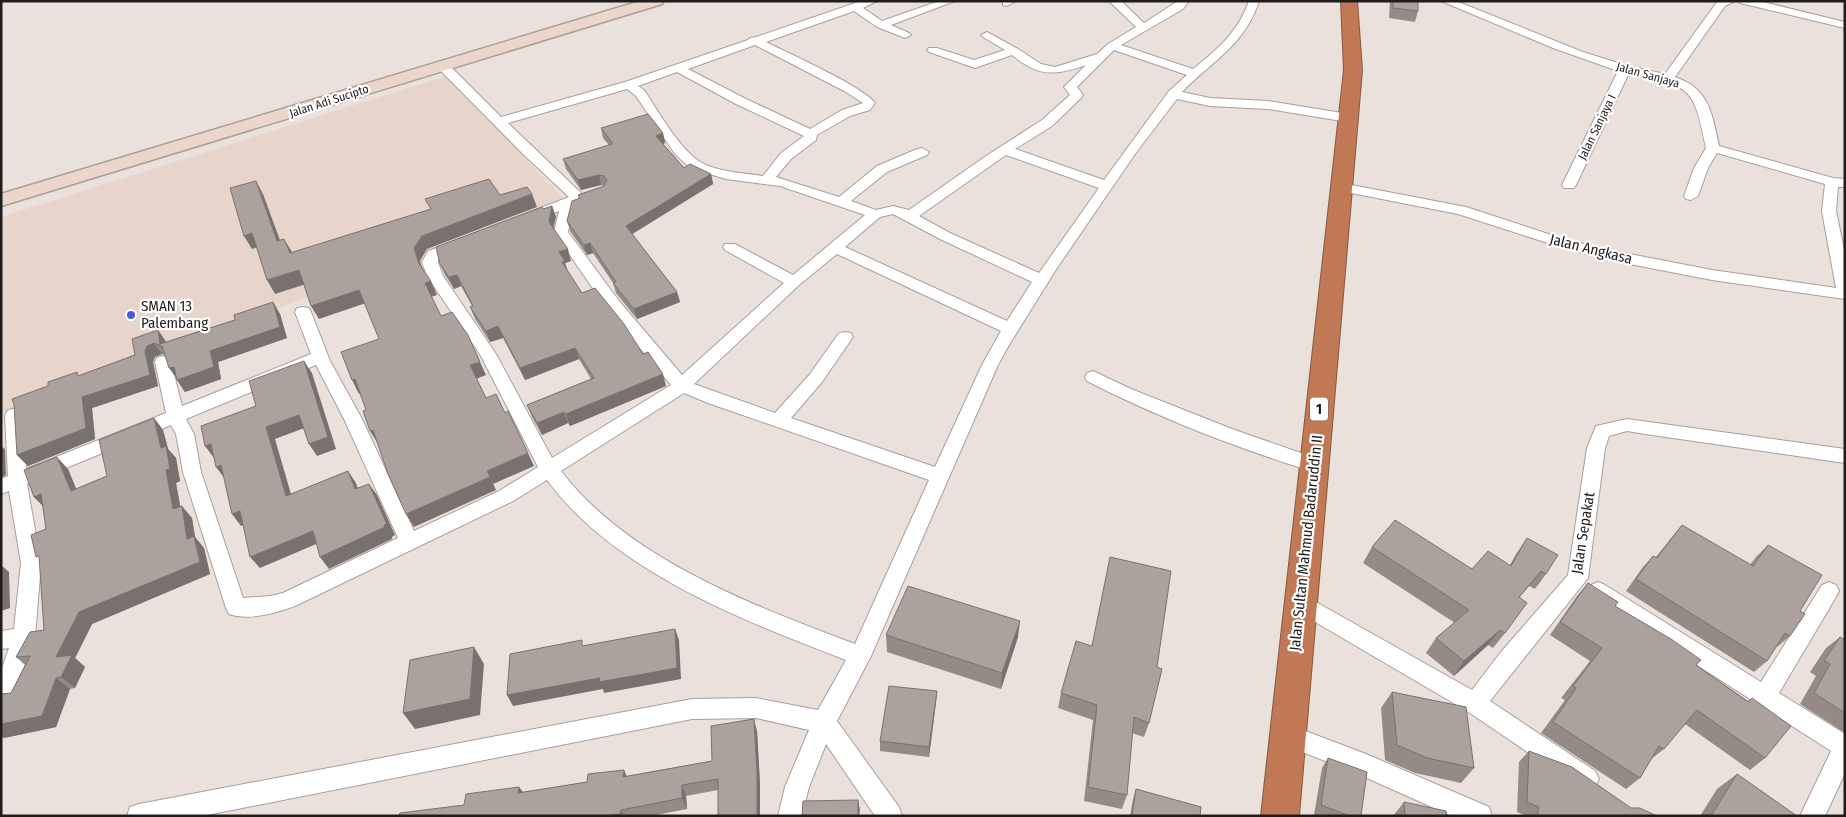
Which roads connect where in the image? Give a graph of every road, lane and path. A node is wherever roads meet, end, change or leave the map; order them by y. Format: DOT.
graph roads {
  1 [pos="657,1"];
  2 [pos="872,1"];
  3 [pos="950,1"];
  4 [pos="1114,1"];
  5 [pos="1184,1"];
  6 [pos="1254,1"];
  7 [pos="1349,1"];
  8 [pos="1446,1"];
  9 [pos="1744,1"];
  10 [pos="1726,2"];
  11 [pos="856,7"];
  12 [pos="881,25"];
  13 [pos="1845,25"];
  14 [pos="1142,27"];
  15 [pos="905,35"];
  16 [pos="987,35"];
  17 [pos="754,40"];
  18 [pos="1112,46"];
  19 [pos="933,50"];
  20 [pos="1014,51"];
  21 [pos="1099,57"];
  22 [pos="443,66"];
  23 [pos="678,68"];
  24 [pos="1625,69"];
  25 [pos="1194,74"];
  26 [pos="1668,79"];
  27 [pos="629,85"];
  28 [pos="1174,94"];
  29 [pos="1348,118"];
  30 [pos="499,122"];
  31 [pos="810,134"];
  32 [pos="1713,148"];
  33 [pos="1005,150"];
  34 [pos="922,152"];
  35 [pos="767,180"];
  36 [pos="1838,182"];
  37 [pos="1569,185"];
  38 [pos="1106,186"];
  39 [pos="1341,187"];
  40 [pos="593,193"];
  41 [pos="1691,196"];
  42 [pos="1,200"];
  43 [pos="574,200"];
  44 [pos="842,201"];
  45 [pos="875,214"];
  46 [pos="910,216"];
  47 [pos="520,220"];
  48 [pos="477,237"];
  49 [pos="730,248"];
  50 [pos="836,248"];
  51 [pos="1840,250"];
  52 [pos="1041,280"];
  53 [pos="794,282"];
  54 [pos="1845,293"];
  55 [pos="303,312"];
  56 [pos="1009,328"];
  57 [pos="845,338"];
  58 [pos="320,357"];
  59 [pos="163,362"];
  60 [pos="1093,377"];
  61 [pos="681,385"];
  62 [pos="14,415"];
  63 [pos="176,416"];
  64 [pos="779,420"];
  65 [pos="1845,456"];
  66 [pos="1314,465"];
  67 [pos="549,469"];
  68 [pos="940,476"];
  69 [pos="9,484"];
  70 [pos="410,543"];
  71 [pos="1578,578"];
  72 [pos="1829,591"];
  73 [pos="1300,603"];
  74 [pos="24,637"];
  75 [pos="1,640"];
  76 [pos="860,656"];
  77 [pos="1764,696"];
  78 [pos="1,704"];
  79 [pos="1475,704"];
  80 [pos="824,722"];
  81 [pos="1287,735"];
  82 [pos="1845,747"];
  83 [pos="1608,794"];
  84 [pos="139,816"];
  85 [pos="790,816"];
  86 [pos="890,816"];
  87 [pos="1280,816"];
  88 [pos="1480,816"];
  89 [pos="1812,816"];
  1 -- 22 [label="street, Jalan Adi Sucipto"];
  2 -- 11 [label="street"];
  3 -- 12 [label="street"];
  4 -- 14 [label="street"];
  5 -- 14 [label="street"];
  6 -- 25 [label="street"];
  7 -- 29 [label="highway, Jalan Sultan Mahmud Badaruddin II / 1"];
  8 -- 24 [label="street, Jalan Sanjaya"];
  9 -- 13 [label="street"];
  10 -- 26 [label="street"];
  11 -- 12 [label="street"];
  11 -- 17 [label="street"];
  12 -- 15 [label="street"];
  14 -- 18 [label="street"];
  16 -- 20 [label="street"];
  17 -- 23 [label="street"];
  17 -- 31 [label="street"];
  18 -- 21 [label="street"];
  18 -- 25 [label="street"];
  19 -- 20 [label="street"];
  20 -- 21 [label="street"];
  21 -- 33 [label="street"];
  22 -- 30 [label="street"];
  22 -- 42 [label="street, Jalan Adi Sucipto"];
  23 -- 27 [label="street"];
  23 -- 31 [label="street"];
  24 -- 26 [label="street, Jalan Sanjaya"];
  24 -- 37 [label="street, Jalan Sanjaya I"];
  25 -- 28 [label="street"];
  26 -- 32 [label="street, Jalan Sanjaya"];
  27 -- 30 [label="street"];
  27 -- 35 [label="street"];
  28 -- 29 [label="street"];
  28 -- 38 [label="street"];
  29 -- 39 [label="highway, Jalan Sultan Mahmud Badaruddin II / 1"];
  30 -- 43 [label="street"];
  31 -- 35 [label="street"];
  32 -- 36 [label="street"];
  32 -- 41 [label="street"];
  33 -- 38 [label="street"];
  33 -- 46 [label="street"];
  34 -- 44 [label="street"];
  35 -- 44 [label="street"];
  36 -- 51 [label="street"];
  38 -- 52 [label="street"];
  39 -- 54 [label="street, Jalan Angkasa"];
  39 -- 66 [label="highway, Jalan Sultan Mahmud Badaruddin II / 1"];
  40 -- 43 [label="street"];
  43 -- 47 [label="street"];
  43 -- 61 [label="street"];
  44 -- 45 [label="street"];
  45 -- 46 [label="street"];
  45 -- 50 [label="street"];
  46 -- 52 [label="street"];
  48 -- 67 [label="street"];
  49 -- 53 [label="street"];
  50 -- 53 [label="street"];
  50 -- 56 [label="street"];
  51 -- 54 [label="street"];
  52 -- 56 [label="street"];
  53 -- 61 [label="street"];
  55 -- 58 [label="street"];
  56 -- 68 [label="street"];
  57 -- 64 [label="street"];
  58 -- 63 [label="street"];
  58 -- 70 [label="street"];
  59 -- 63 [label="street"];
  60 -- 66 [label="street"];
  61 -- 64 [label="street"];
  61 -- 67 [label="street"];
  62 -- 69 [label="street"];
  63 -- 69 [label="street"];
  63 -- 70 [label="street"];
  64 -- 68 [label="street"];
  65 -- 71 [label="street, Jalan Sepakat"];
  66 -- 73 [label="highway, Jalan Sultan Mahmud Badaruddin II / 1"];
  67 -- 70 [label="street"];
  67 -- 76 [label="street"];
  68 -- 76 [label="street"];
  69 -- 74 [label="street"];
  71 -- 77 [label="street"];
  71 -- 79 [label="street, Jalan Sepakat"];
  72 -- 77 [label="street"];
  73 -- 79 [label="street"];
  73 -- 81 [label="highway, Jalan Sultan Mahmud Badaruddin II / 1"];
  74 -- 75 [label="street"];
  74 -- 78 [label="street"];
  76 -- 80 [label="street"];
  77 -- 82 [label="street"];
  79 -- 83 [label="street"];
  80 -- 84 [label="street"];
  80 -- 85 [label="street"];
  80 -- 86 [label="street"];
  81 -- 87 [label="highway, Jalan Sultan Mahmud Badaruddin II / 1"];
  81 -- 88 [label="street"];
  82 -- 89 [label="street"];
}
